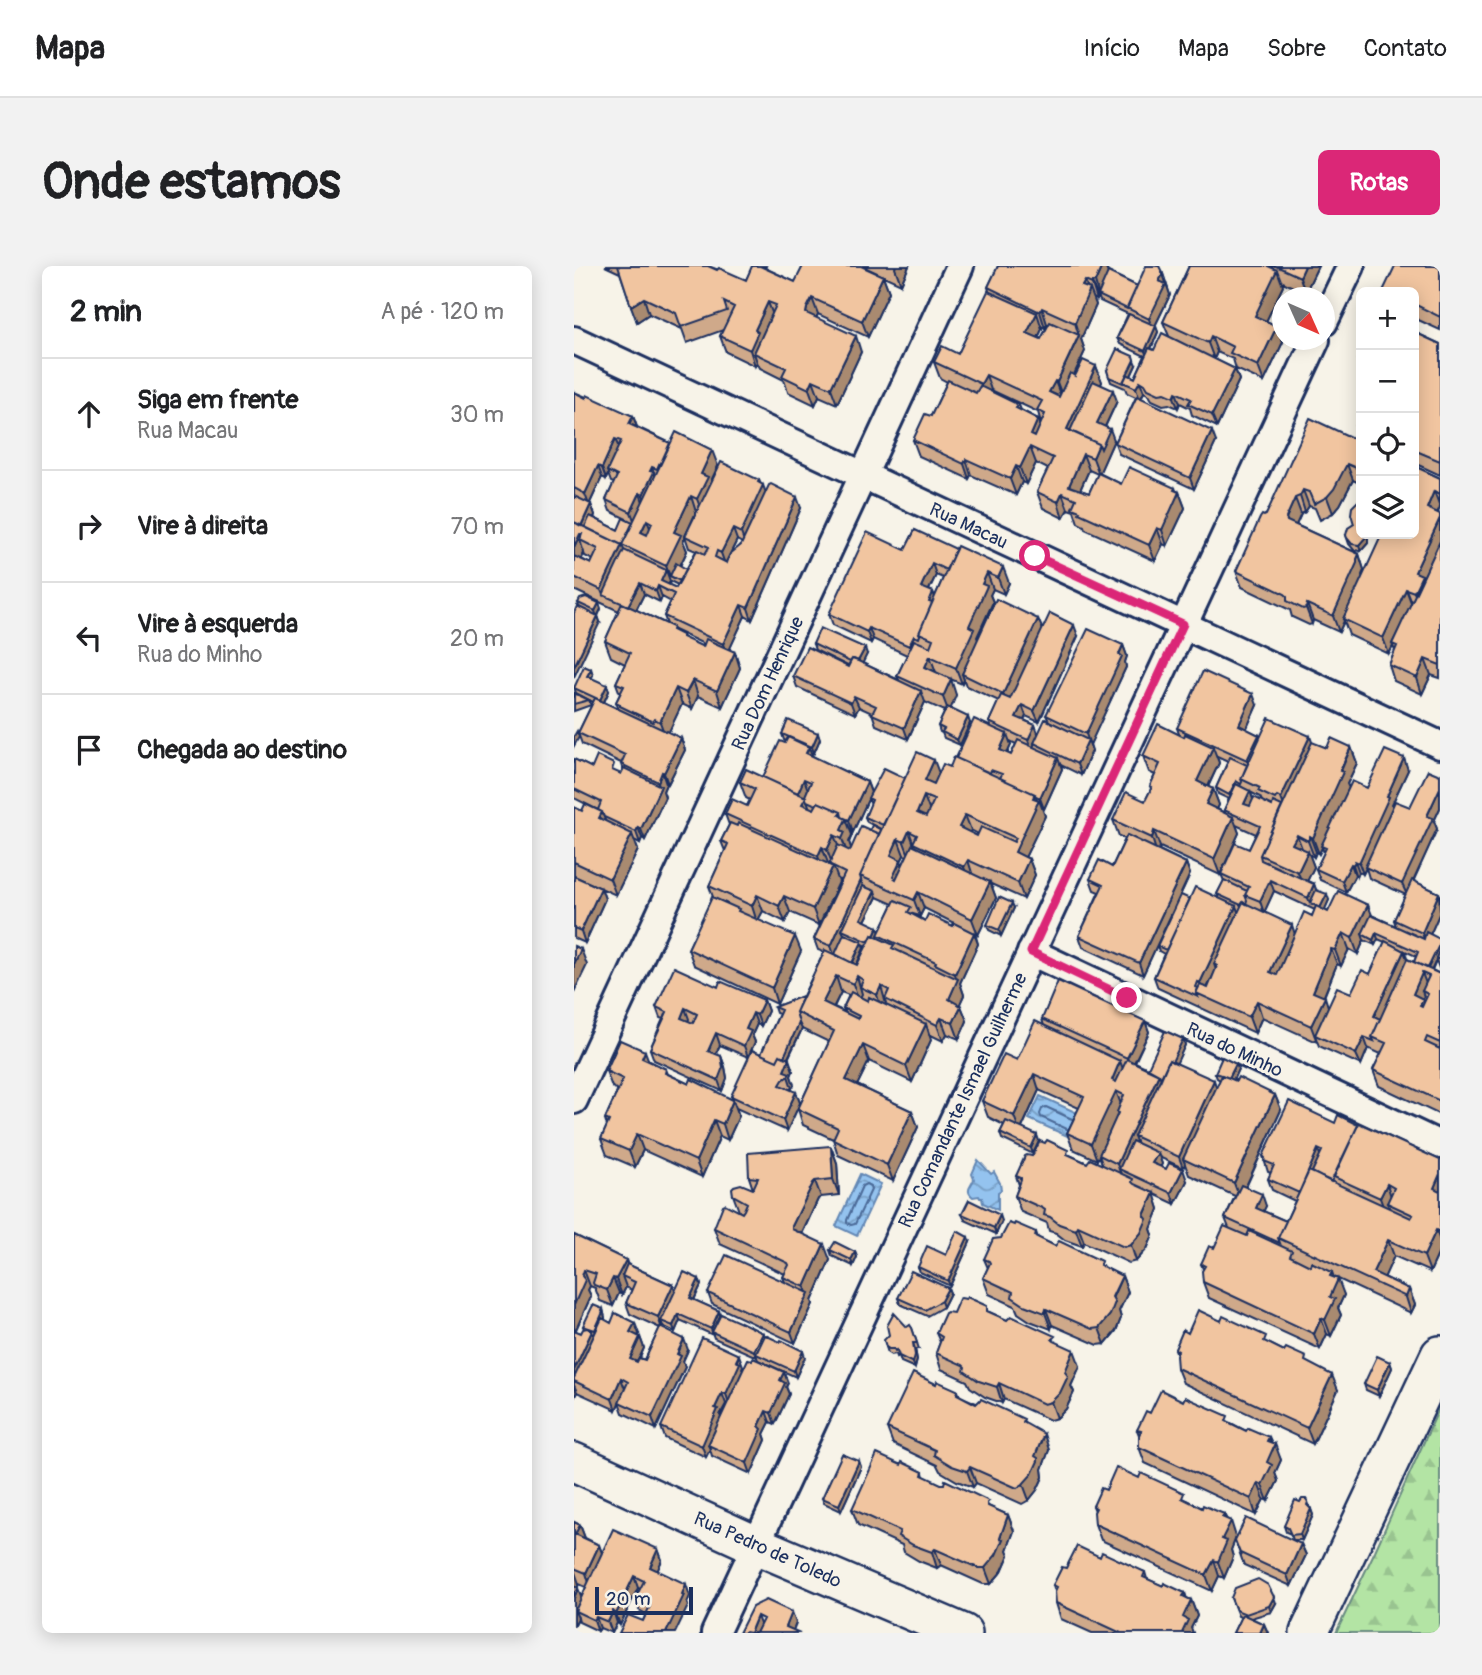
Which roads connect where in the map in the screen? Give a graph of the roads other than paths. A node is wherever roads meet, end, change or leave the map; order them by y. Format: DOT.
graph roads {
  1 [pos="960,266"];
  2 [pos="1350,266"];
  3 [pos="1335,300"];
  4 [pos="574,340"];
  5 [pos="1311,350"];
  6 [pos="862,476"];
  7 [pos="1183,624"];
  8 [pos="1440,745"];
  9 [pos="1031,952"];
  10 [pos="574,1100"];
  11 [pos="1440,1145"];
  12 [pos="1440,1354"];
  13 [pos="574,1462"];
  14 [pos="756,1545"];
  15 [pos="715,1633"];
  16 [pos="962,1633"];
  17 [pos="1309,1633"];
  1 -- 6 [label="street, Rua Dom Henrique"];
  2 -- 3 [label="street"];
  4 -- 6 [label="street, Rua Macau"];
  5 -- 7 [label="street, Rua Comandante Ismael Guilherme"];
  6 -- 7 [label="street, Rua Macau"];
  6 -- 10 [label="street, Rua Dom Henrique"];
  7 -- 8 [label="street, Rua Macau"];
  7 -- 9 [label="street, Rua Comandante Ismael Guilherme"];
  9 -- 11 [label="street, Rua do Minho"];
  9 -- 14 [label="street, Rua Comandante Ismael Guilherme"];
  12 -- 17 [label="street"];
  13 -- 14 [label="street, Rua Pedro de Toledo"];
  14 -- 15 [label="street, Rua Comandante Ismael Guilherme"];
  14 -- 16 [label="street, Rua Pedro de Toledo"];
}
